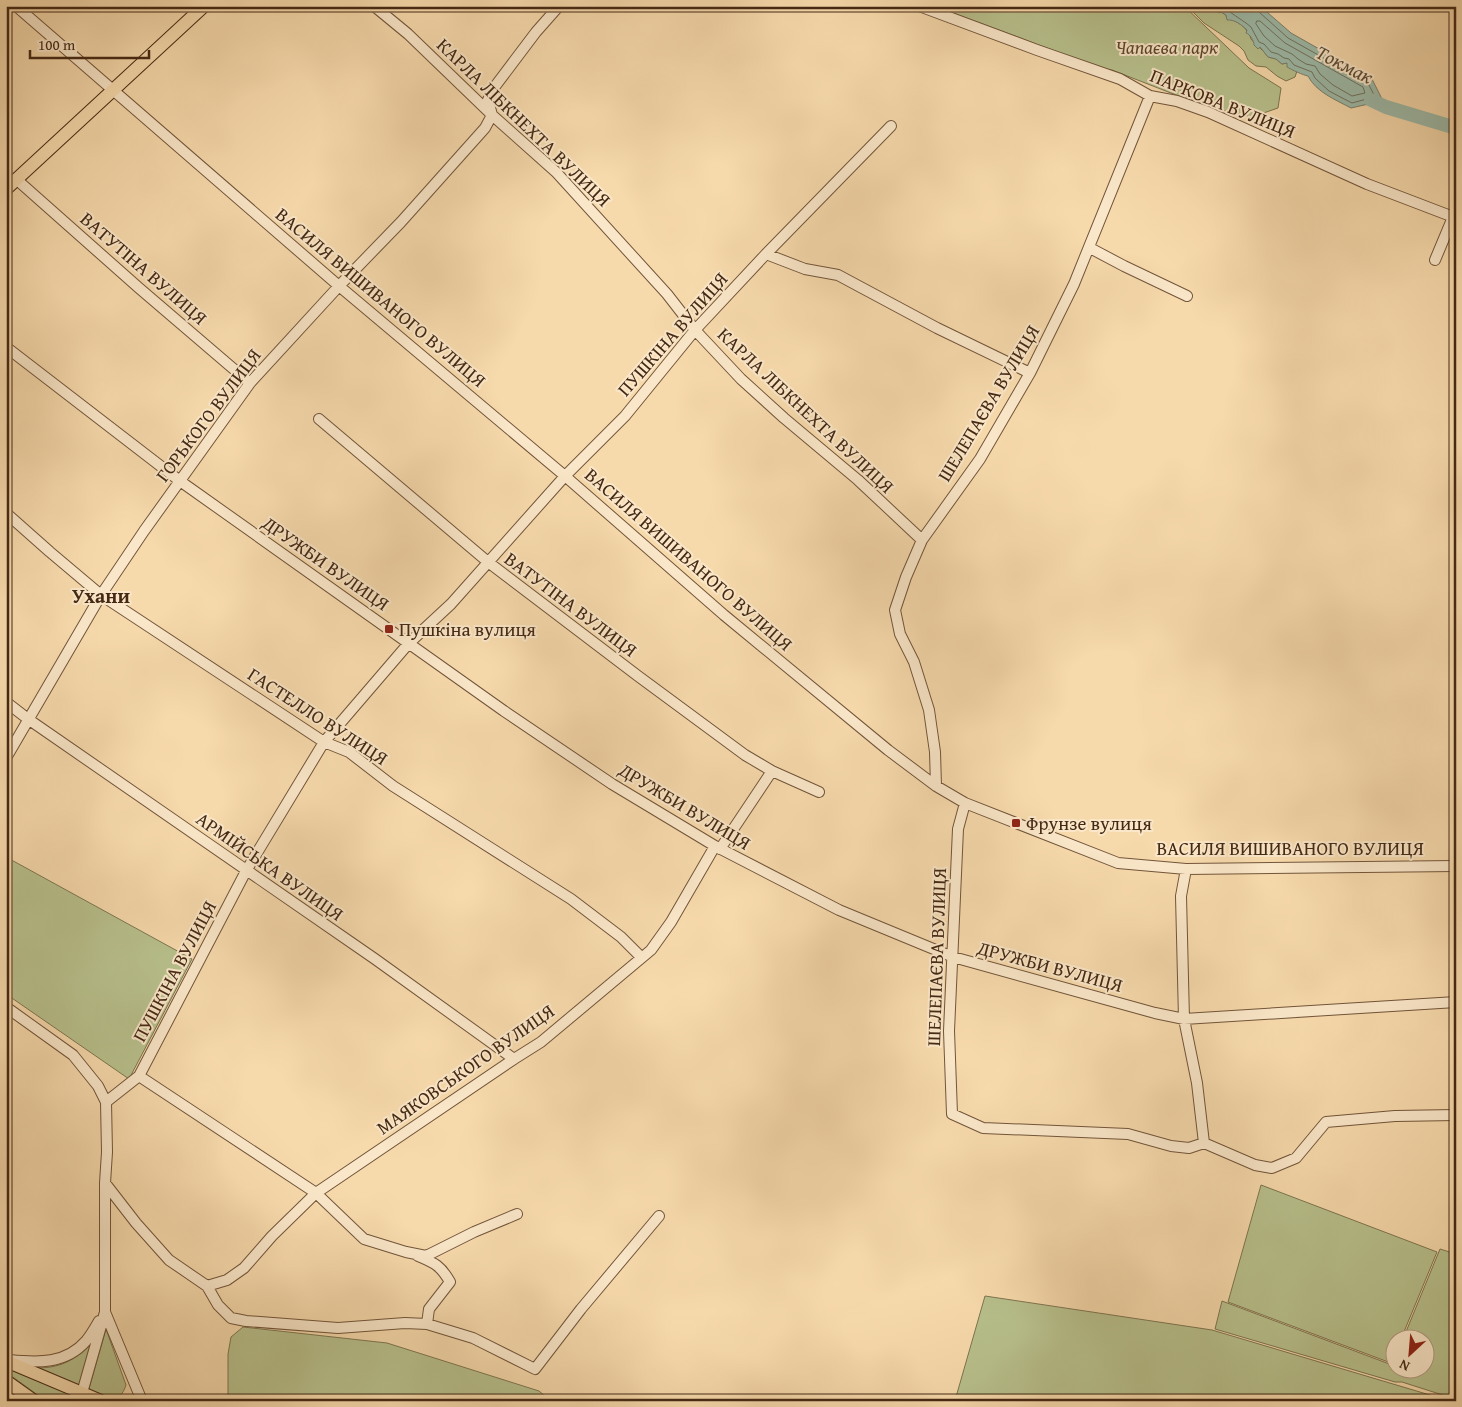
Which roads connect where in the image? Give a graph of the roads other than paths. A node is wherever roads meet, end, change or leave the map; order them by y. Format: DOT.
graph roads {
  1 [pos="16,6"];
  2 [pos="204,6"];
  3 [pos="374,6"];
  4 [pos="558,6"];
  5 [pos="919,6"];
  6 [pos="113,91"];
  7 [pos="1150,96"];
  8 [pos="492,115"];
  9 [pos="891,126"];
  10 [pos="16,179"];
  11 [pos="6,189"];
  12 [pos="1454,217"];
  13 [pos="1090,248"];
  14 [pos="766,254"];
  15 [pos="1435,260"];
  16 [pos="340,286"];
  17 [pos="1188,296"];
  18 [pos="694,330"];
  19 [pos="6,347"];
  20 [pos="1030,373"];
  21 [pos="250,383"];
  22 [pos="319,419"];
  23 [pos="564,476"];
  24 [pos="180,481"];
  25 [pos="6,513"];
  26 [pos="922,540"];
  27 [pos="488,562"];
  28 [pos="101,595"];
  29 [pos="409,643"];
  30 [pos="6,702"];
  31 [pos="28,719"];
  32 [pos="324,742"];
  33 [pos="6,758"];
  34 [pos="772,771"];
  35 [pos="936,786"];
  36 [pos="819,792"];
  37 [pos="965,802"];
  38 [pos="717,847"];
  39 [pos="1456,866"];
  40 [pos="1186,869"];
  41 [pos="246,871"];
  42 [pos="642,957"];
  43 [pos="952,957"];
  44 [pos="1456,1002"];
  45 [pos="6,1008"];
  46 [pos="1184,1019"];
  47 [pos="514,1058"];
  48 [pos="139,1076"];
  49 [pos="106,1102"];
  50 [pos="1456,1115"];
  51 [pos="1204,1143"];
  52 [pos="104,1183"];
  53 [pos="316,1194"];
  54 [pos="517,1214"];
  55 [pos="659,1216"];
  56 [pos="406,1252"];
  57 [pos="207,1286"];
  58 [pos="105,1312"];
  59 [pos="427,1324"];
  60 [pos="6,1360"];
  61 [pos="6,1381"];
  62 [pos="81,1397"];
  63 [pos="34,1401"];
  64 [pos="100,1401"];
  65 [pos="142,1401"];
  1 -- 6 [label="street, ВАСИЛЯ ВИШИВАНОГО ВУЛИЦЯ"];
  2 -- 6 [label="main road"];
  3 -- 8 [label="street, КАРЛА ЛІБКНЕХТА ВУЛИЦЯ"];
  4 -- 8 [label="street"];
  5 -- 7 [label="street, ПАРКОВА ВУЛИЦЯ"];
  6 -- 10 [label="main road"];
  6 -- 16 [label="street, ВАСИЛЯ ВИШИВАНОГО ВУЛИЦЯ"];
  7 -- 12 [label="street, ПАРКОВА ВУЛИЦЯ"];
  7 -- 13 [label="street, ШЕЛЕПАЄВА ВУЛИЦЯ"];
  8 -- 16 [label="street, ГОРЬКОГО ВУЛИЦЯ"];
  8 -- 18 [label="street, КАРЛА ЛІБКНЕХТА ВУЛИЦЯ"];
  9 -- 14 [label="street, ПУШКІНА ВУЛИЦЯ"];
  10 -- 11 [label="main road"];
  10 -- 21 [label="street, ВАТУТІНА ВУЛИЦЯ"];
  12 -- 15 [label="street"];
  13 -- 17 [label="street"];
  13 -- 20 [label="street, ШЕЛЕПАЄВА ВУЛИЦЯ"];
  14 -- 18 [label="street, ПУШКІНА ВУЛИЦЯ"];
  14 -- 20 [label="street"];
  16 -- 21 [label="street, ГОРЬКОГО ВУЛИЦЯ"];
  16 -- 23 [label="street, ВАСИЛЯ ВИШИВАНОГО ВУЛИЦЯ"];
  18 -- 23 [label="street, ПУШКІНА ВУЛИЦЯ"];
  18 -- 26 [label="street, КАРЛА ЛІБКНЕХТА ВУЛИЦЯ"];
  19 -- 24 [label="street, ДРУЖБИ ВУЛИЦЯ"];
  20 -- 26 [label="street, ШЕЛЕПАЄВА ВУЛИЦЯ"];
  21 -- 24 [label="street, ГОРЬКОГО ВУЛИЦЯ"];
  22 -- 27 [label="street, ВАТУТІНА ВУЛИЦЯ"];
  23 -- 27 [label="street, ПУШКІНА ВУЛИЦЯ"];
  23 -- 35 [label="street, ВАСИЛЯ ВИШИВАНОГО ВУЛИЦЯ"];
  24 -- 28 [label="street, ГОРЬКОГО ВУЛИЦЯ"];
  24 -- 29 [label="street, ДРУЖБИ ВУЛИЦЯ"];
  25 -- 28 [label="street, ГАСТЕЛЛО ВУЛИЦЯ"];
  26 -- 35 [label="street, ШЕЛЕПАЄВА ВУЛИЦЯ"];
  27 -- 29 [label="street, ПУШКІНА ВУЛИЦЯ"];
  27 -- 34 [label="street, ВАТУТІНА ВУЛИЦЯ"];
  28 -- 31 [label="street, ГОРЬКОГО ВУЛИЦЯ"];
  28 -- 32 [label="street, ГАСТЕЛЛО ВУЛИЦЯ"];
  29 -- 32 [label="street, ПУШКІНА ВУЛИЦЯ"];
  29 -- 38 [label="street, ДРУЖБИ ВУЛИЦЯ"];
  30 -- 31 [label="street, АРМІЙСЬКА ВУЛИЦЯ"];
  31 -- 33 [label="street, ГОРЬКОГО ВУЛИЦЯ"];
  31 -- 41 [label="street, АРМІЙСЬКА ВУЛИЦЯ"];
  32 -- 41 [label="street, ПУШКІНА ВУЛИЦЯ"];
  32 -- 42 [label="street, ГАСТЕЛЛО ВУЛИЦЯ"];
  34 -- 36 [label="street, ВАТУТІНА ВУЛИЦЯ"];
  34 -- 38 [label="street, МАЯКОВСЬКОГО ВУЛИЦЯ"];
  35 -- 37 [label="street, ВАСИЛЯ ВИШИВАНОГО ВУЛИЦЯ"];
  37 -- 40 [label="street, ВАСИЛЯ ВИШИВАНОГО ВУЛИЦЯ"];
  37 -- 43 [label="street, ШЕЛЕПАЄВА ВУЛИЦЯ"];
  38 -- 42 [label="street, МАЯКОВСЬКОГО ВУЛИЦЯ"];
  38 -- 43 [label="street, ДРУЖБИ ВУЛИЦЯ"];
  39 -- 40 [label="street, ВАСИЛЯ ВИШИВАНОГО ВУЛИЦЯ"];
  40 -- 46 [label="street"];
  41 -- 47 [label="street, АРМІЙСЬКА ВУЛИЦЯ"];
  41 -- 48 [label="street, ПУШКІНА ВУЛИЦЯ"];
  42 -- 47 [label="street, МАЯКОВСЬКОГО ВУЛИЦЯ"];
  43 -- 46 [label="street, ДРУЖБИ ВУЛИЦЯ"];
  43 -- 51 [label="street, ШЕЛЕПАЄВА ВУЛИЦЯ"];
  44 -- 46 [label="street, ДРУЖБИ ВУЛИЦЯ"];
  45 -- 49 [label="street"];
  46 -- 51 [label="street"];
  47 -- 53 [label="street, МАЯКОВСЬКОГО ВУЛИЦЯ"];
  48 -- 49 [label="street, ПУШКІНА ВУЛИЦЯ"];
  48 -- 53 [label="street"];
  49 -- 52 [label="street"];
  50 -- 51 [label="street"];
  52 -- 57 [label="street"];
  52 -- 58 [label="street"];
  53 -- 56 [label="street"];
  53 -- 57 [label="street, МАЯКОВСЬКОГО ВУЛИЦЯ"];
  54 -- 56 [label="street"];
  55 -- 59 [label="street"];
  56 -- 59 [label="street"];
  57 -- 59 [label="street"];
  58 -- 60 [label="street"];
  58 -- 62 [label="street"];
  58 -- 65 [label="street"];
  60 -- 62 [label="main road"];
  61 -- 63 [label="main road"];
  62 -- 64 [label="main road"];
}
